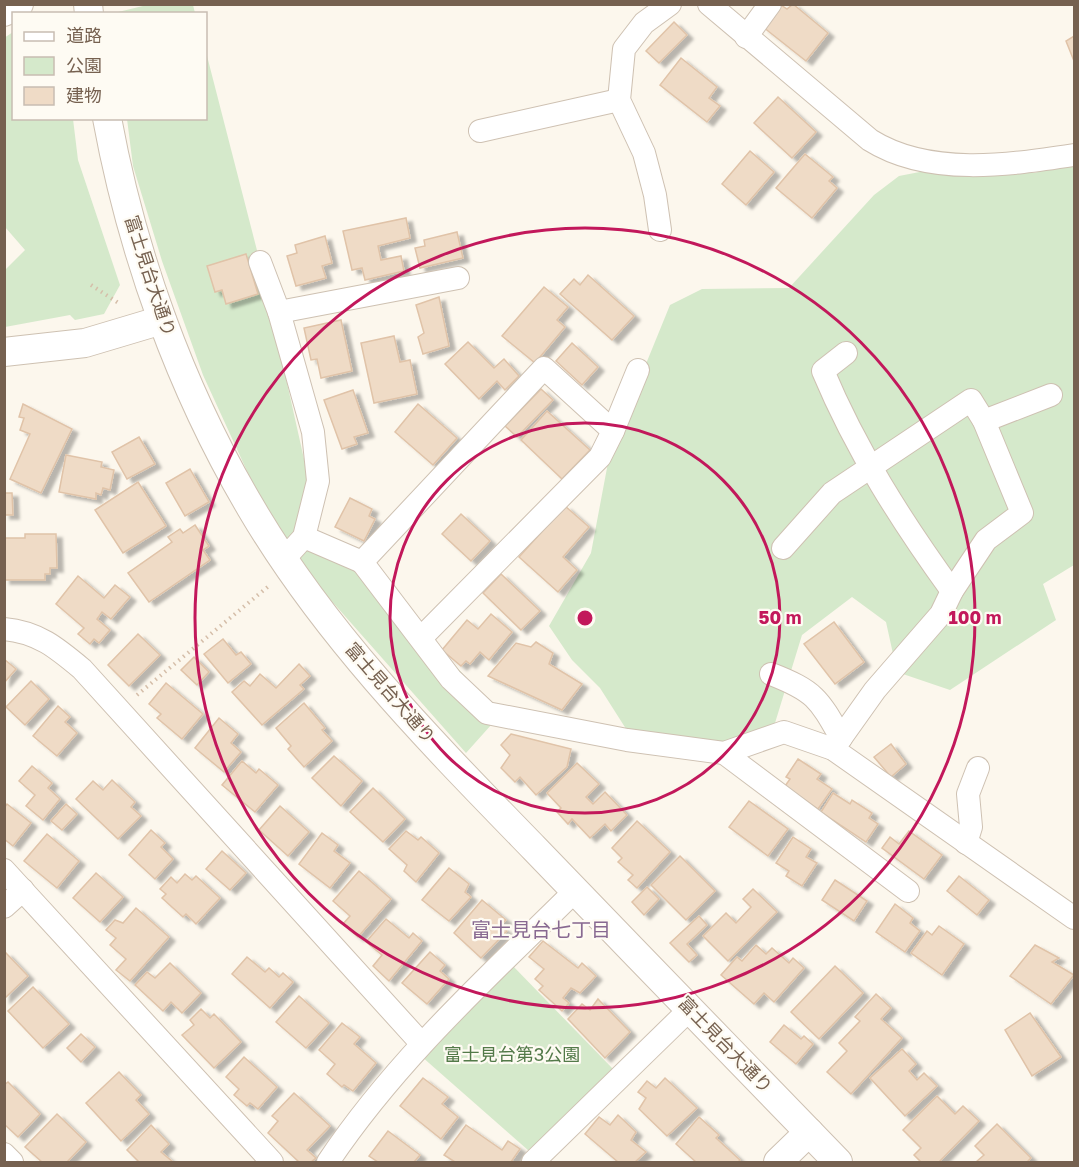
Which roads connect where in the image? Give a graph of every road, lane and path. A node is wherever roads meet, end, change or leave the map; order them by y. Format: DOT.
graph roads {
  1 [pos="19,4"];
  2 [pos="670,4"];
  3 [pos="709,4"];
  4 [pos="770,4"];
  5 [pos="4,12"];
  6 [pos="747,36"];
  7 [pos="619,100"];
  8 [pos="107,120"];
  9 [pos="480,131"];
  10 [pos="1074,155"];
  11 [pos="660,230"];
  12 [pos="260,262"];
  13 [pos="458,278"];
  14 [pos="91,285"];
  15 [pos="122,305"];
  16 [pos="279,312"];
  17 [pos="162,320"];
  18 [pos="4,352"];
  19 [pos="846,353"];
  20 [pos="638,370"];
  21 [pos="1051,395"];
  22 [pos="984,421"];
  23 [pos="614,430"];
  24 [pos="870,468"];
  25 [pos="304,537"];
  26 [pos="783,548"];
  27 [pos="284,559"];
  28 [pos="362,562"];
  29 [pos="271,584"];
  30 [pos="952,591"];
  31 [pos="4,629"];
  32 [pos="421,638"];
  33 [pos="771,674"];
  34 [pos="119,710"];
  35 [pos="837,744"];
  36 [pos="724,753"];
  37 [pos="978,768"];
  38 [pos="966,843"];
  39 [pos="4,870"];
  40 [pos="23,890"];
  41 [pos="575,891"];
  42 [pos="908,891"];
  43 [pos="4,907"];
  44 [pos="1074,918"];
  45 [pos="690,1009"];
  46 [pos="421,1043"];
  47 [pos="809,1132"];
  48 [pos="4,1154"];
  49 [pos="12,1162"];
  50 [pos="272,1162"];
  51 [pos="328,1162"];
  52 [pos="533,1162"];
  53 [pos="778,1162"];
  54 [pos="838,1162"];
  1 -- 5 [label="street"];
  2 -- 7 [label="street"];
  3 -- 6 [label="street"];
  4 -- 6 [label="street"];
  6 -- 10 [label="street"];
  7 -- 9 [label="street"];
  7 -- 11 [label="street"];
  8 -- 17 [label="street, 富士見台大通り"];
  12 -- 16 [label="street"];
  13 -- 16 [label="street"];
  14 -- 15 [label="path"];
  16 -- 25 [label="street"];
  17 -- 18 [label="street"];
  17 -- 27 [label="street, 富士見台大通り"];
  19 -- 24 [label="street"];
  20 -- 23 [label="street"];
  21 -- 22 [label="street"];
  22 -- 24 [label="street"];
  22 -- 30 [label="street"];
  23 -- 28 [label="street"];
  23 -- 32 [label="street"];
  24 -- 26 [label="street"];
  24 -- 30 [label="street"];
  25 -- 27 [label="street"];
  25 -- 28 [label="street"];
  27 -- 41 [label="street, 富士見台大通り"];
  28 -- 32 [label="street"];
  29 -- 34 [label="path"];
  30 -- 35 [label="street"];
  31 -- 34 [label="street"];
  32 -- 36 [label="street"];
  33 -- 35 [label="street"];
  34 -- 46 [label="street"];
  35 -- 36 [label="street"];
  35 -- 38 [label="street"];
  36 -- 42 [label="street"];
  37 -- 38 [label="street"];
  38 -- 44 [label="street"];
  39 -- 40 [label="street"];
  40 -- 43 [label="street"];
  40 -- 50 [label="street"];
  41 -- 45 [label="street, 富士見台大通り"];
  41 -- 46 [label="street"];
  45 -- 47 [label="street, 富士見台大通り"];
  45 -- 52 [label="street"];
  46 -- 51 [label="street"];
  47 -- 53 [label="street"];
  47 -- 54 [label="street, 富士見台大通り"];
  48 -- 49 [label="street"];
}
